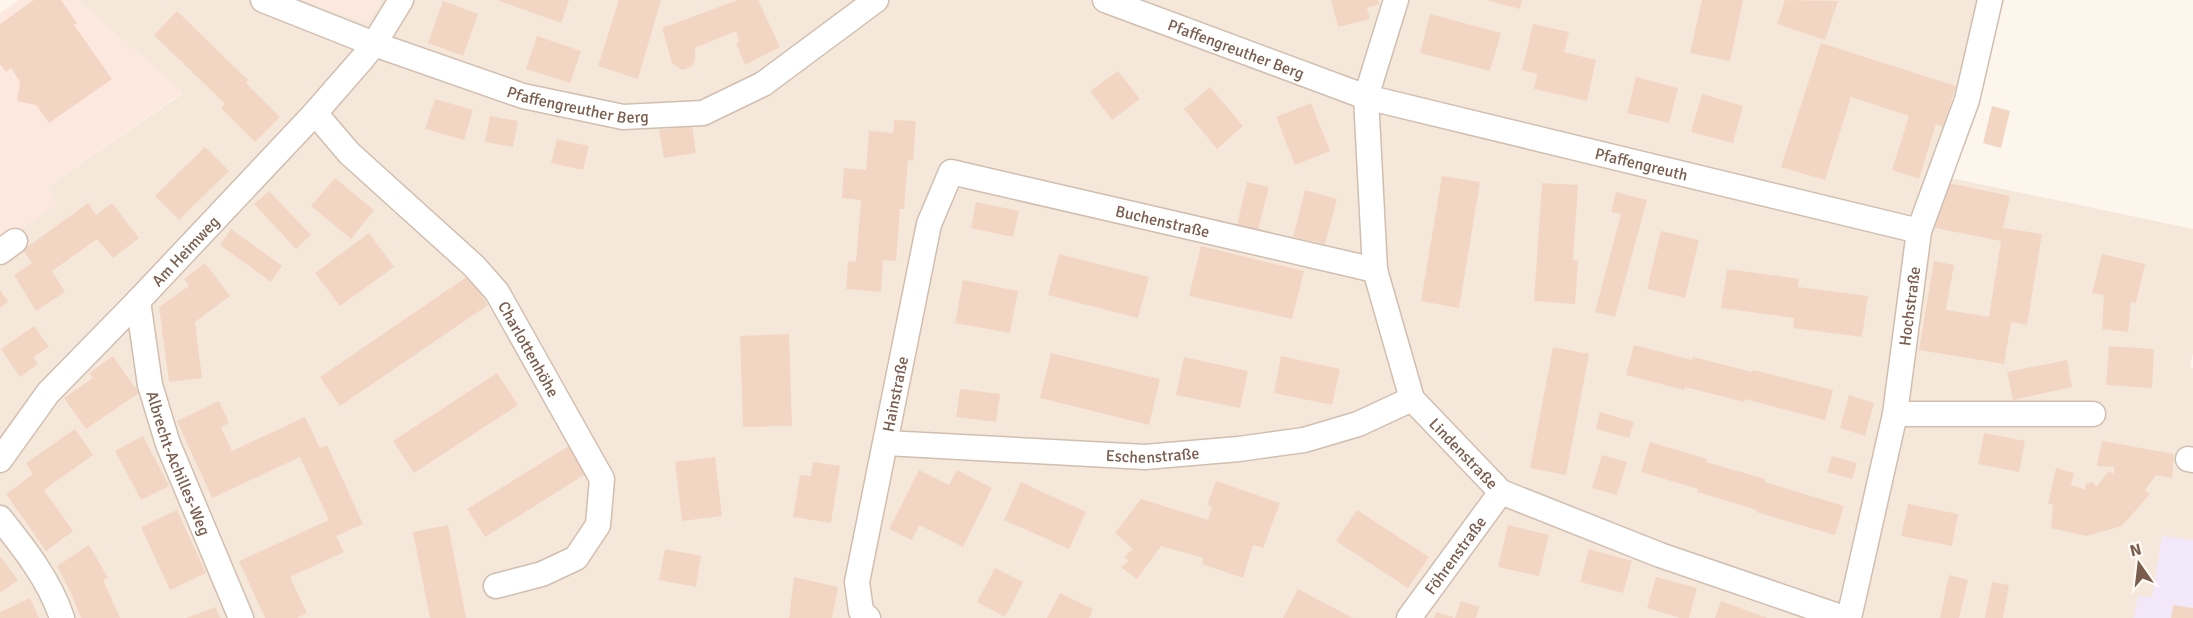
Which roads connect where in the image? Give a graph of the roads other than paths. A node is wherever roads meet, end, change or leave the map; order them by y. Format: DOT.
graph roads {
  1 [pos="263,0"];
  2 [pos="401,0"];
  3 [pos="876,0"];
  4 [pos="1105,0"];
  5 [pos="1396,0"];
  6 [pos="1990,0"];
  7 [pos="374,44"];
  8 [pos="1366,97"];
  9 [pos="315,113"];
  10 [pos="951,172"];
  11 [pos="1919,231"];
  12 [pos="1375,270"];
  13 [pos="138,301"];
  14 [pos="1412,399"];
  15 [pos="1895,414"];
  16 [pos="2093,414"];
  17 [pos="886,443"];
  18 [pos="0,460"];
  19 [pos="1501,492"];
  20 [pos="0,518"];
  21 [pos="495,586"];
  22 [pos="62,618"];
  23 [pos="241,618"];
  24 [pos="868,618"];
  25 [pos="1408,618"];
  26 [pos="1844,618"];
  27 [pos="1849,618"];
  1 -- 7 [label="street, Pfaffengreuther Berg"];
  2 -- 7 [label="street, Am Heimweg"];
  3 -- 7 [label="street, Pfaffengreuther Berg"];
  4 -- 8 [label="street, Pfaffengreuther Berg"];
  5 -- 8 [label="street"];
  6 -- 11 [label="street, Hochstraße"];
  7 -- 9 [label="street, Am Heimweg"];
  8 -- 11 [label="street, Pfaffengreuth"];
  8 -- 12 [label="street, Lindenstraße"];
  9 -- 13 [label="street, Am Heimweg"];
  9 -- 21 [label="street, Charlottenhöhe"];
  10 -- 12 [label="street, Buchenstraße"];
  10 -- 17 [label="street, Hainstraße"];
  11 -- 15 [label="street, Hochstraße"];
  12 -- 14 [label="street, Lindenstraße"];
  13 -- 18 [label="street, Am Heimweg"];
  13 -- 23 [label="street, Albrecht-Achilles-Weg"];
  14 -- 17 [label="street, Eschenstraße"];
  14 -- 19 [label="street, Lindenstraße"];
  15 -- 16 [label="street"];
  15 -- 27 [label="street, Hochstraße"];
  17 -- 24 [label="street, Hainstraße"];
  19 -- 25 [label="street, Föhrenstraße"];
  19 -- 26 [label="street, Lindenstraße"];
  20 -- 22 [label="street"];
}
